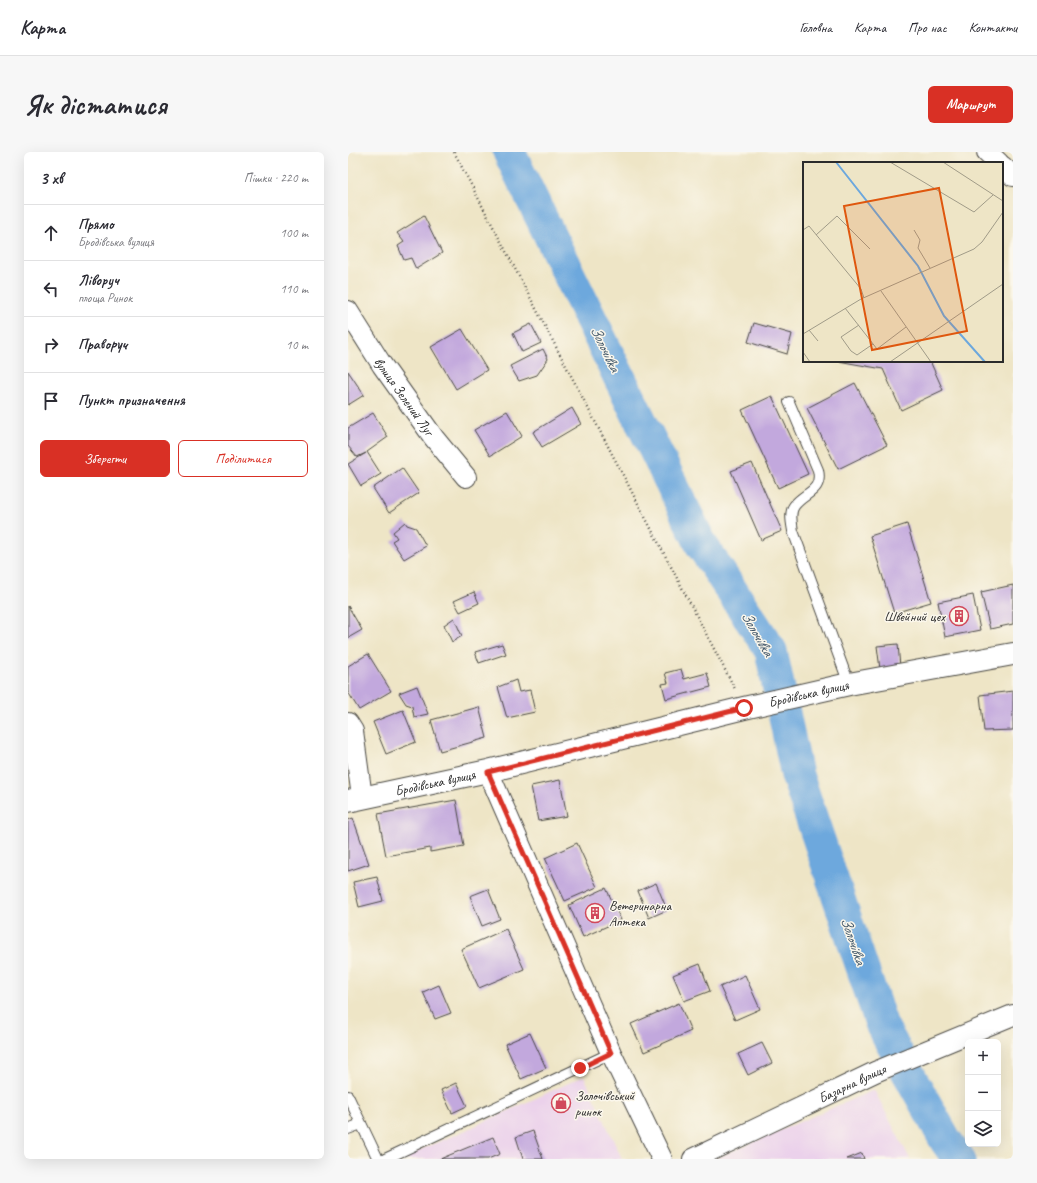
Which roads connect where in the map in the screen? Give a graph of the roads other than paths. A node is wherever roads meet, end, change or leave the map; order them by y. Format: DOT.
graph roads {
  1 [pos="987,152"];
  2 [pos="998,162"];
  3 [pos="1003,167"];
  4 [pos="1013,176"];
  5 [pos="348,311"];
  6 [pos="789,402"];
  7 [pos="466,477"];
  8 [pos="1013,654"];
  9 [pos="840,686"];
  10 [pos="348,723"];
  11 [pos="488,772"];
  12 [pos="355,799"];
  13 [pos="1013,1015"];
  14 [pos="611,1053"];
  15 [pos="348,1096"];
  16 [pos="361,1124"];
  17 [pos="348,1129"];
  18 [pos="378,1159"];
  19 [pos="385,1159"];
  20 [pos="662,1159"];
  21 [pos="693,1159"];
  1 -- 2 [label="street"];
  3 -- 4 [label="street"];
  5 -- 7 [label="street, вулиця Зелений Луг"];
  6 -- 9 [label="lane"];
  8 -- 9 [label="street, Бродівська вулиця"];
  9 -- 11 [label="street, Бродівська вулиця"];
  10 -- 12 [label="street"];
  11 -- 12 [label="street, Бродівська вулиця"];
  11 -- 14 [label="street"];
  13 -- 21 [label="street, Базарна вулиця"];
  14 -- 19 [label="lane"];
  14 -- 20 [label="street"];
  15 -- 16 [label="lane"];
  16 -- 17 [label="lane"];
  16 -- 18 [label="lane"];
}
